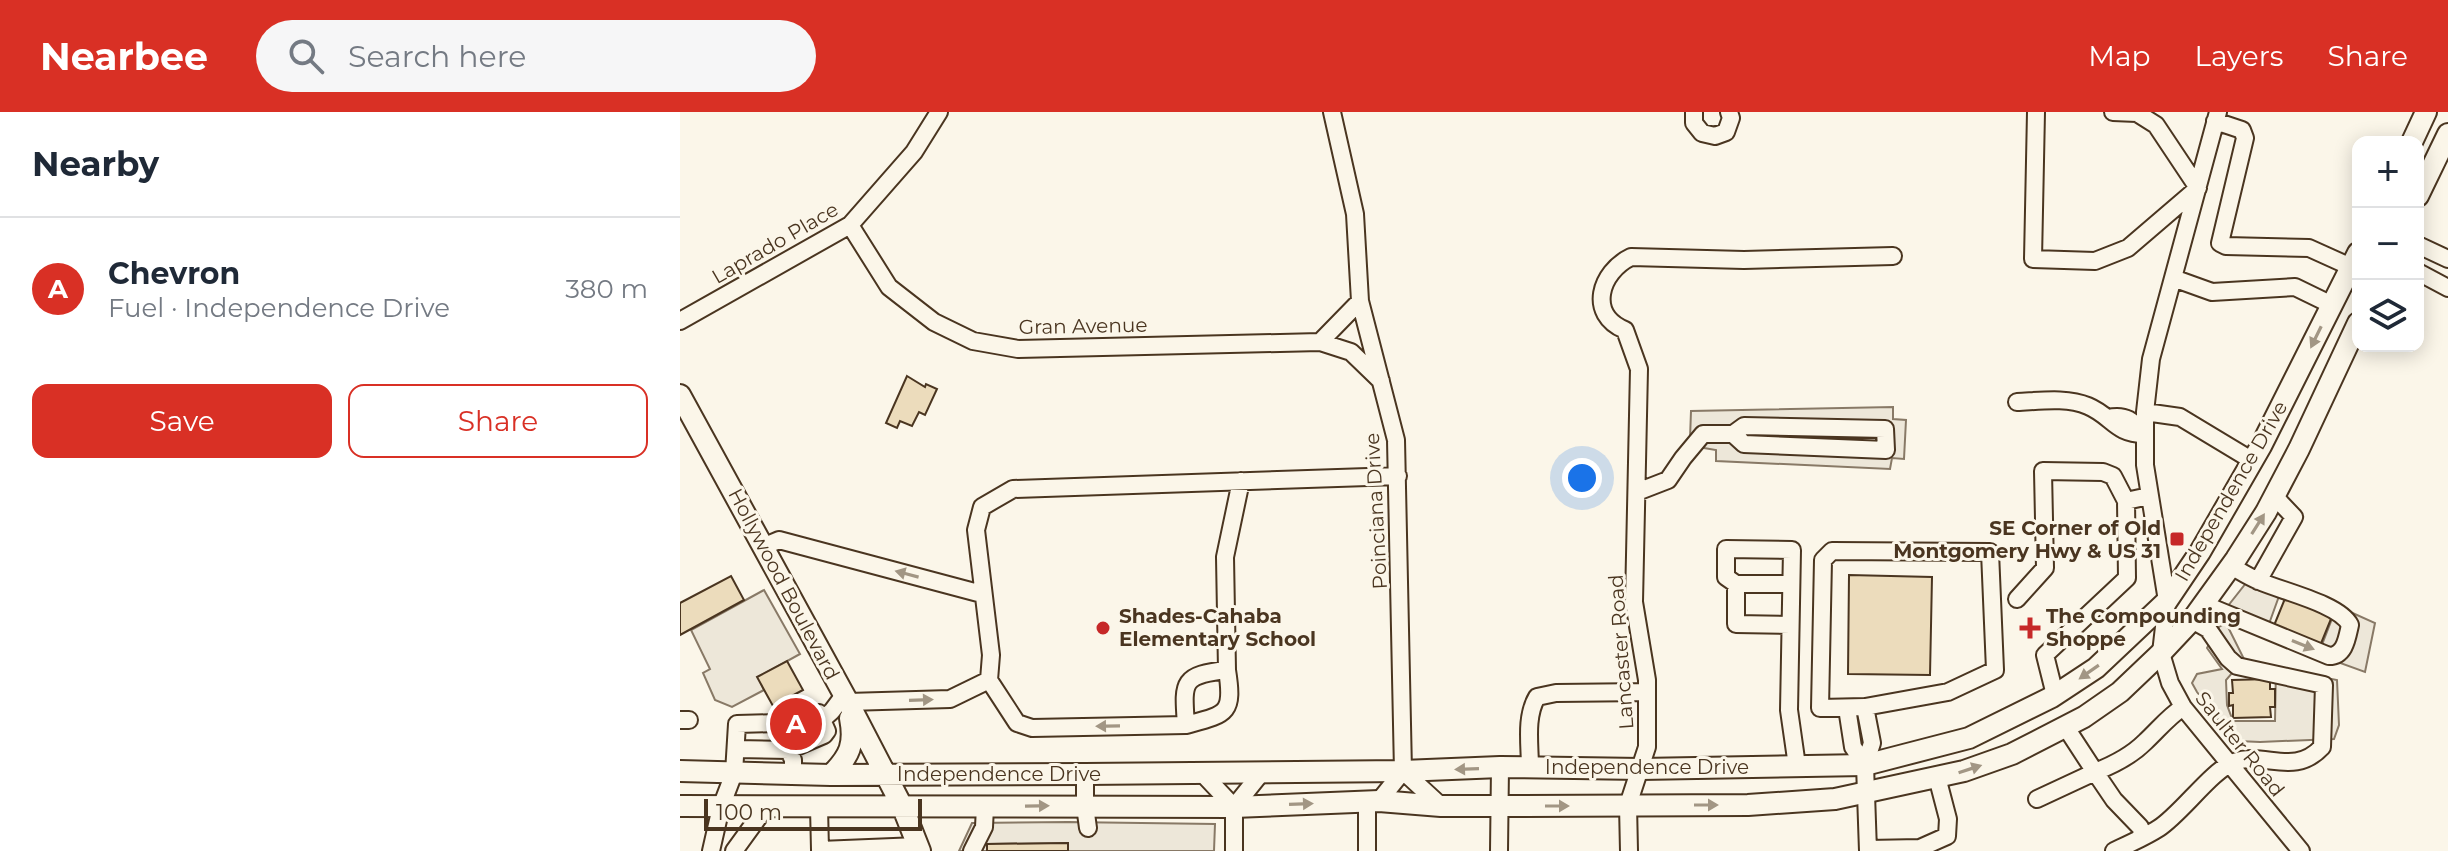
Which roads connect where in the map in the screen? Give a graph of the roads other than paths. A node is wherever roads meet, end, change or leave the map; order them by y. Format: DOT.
graph roads {
  1 [pos="939,112"];
  2 [pos="1332,112"];
  3 [pos="1694,112"];
  4 [pos="1729,112"];
  5 [pos="2036,112"];
  6 [pos="2113,112"];
  7 [pos="2426,112"];
  8 [pos="2216,117"];
  9 [pos="2448,134"];
  10 [pos="2415,136"];
  11 [pos="2424,184"];
  12 [pos="2198,188"];
  13 [pos="850,225"];
  14 [pos="2424,248"];
  15 [pos="1893,256"];
  16 [pos="2352,259"];
  17 [pos="2448,259"];
  18 [pos="2352,264"];
  19 [pos="2424,275"];
  20 [pos="2173,278"];
  21 [pos="2448,288"];
  22 [pos="1360,301"];
  23 [pos="2332,305"];
  24 [pos="680,321"];
  25 [pos="2352,336"];
  26 [pos="1320,342"];
  27 [pos="1383,382"];
  28 [pos="680,395"];
  29 [pos="2017,402"];
  30 [pos="2145,412"];
  31 [pos="1805,427"];
  32 [pos="1733,434"];
  33 [pos="2144,434"];
  34 [pos="1804,447"];
  35 [pos="2253,461"];
  36 [pos="1398,476"];
  37 [pos="1241,481"];
  38 [pos="1637,492"];
  39 [pos="2149,496"];
  40 [pos="2274,496"];
  41 [pos="2126,501"];
  42 [pos="765,546"];
  43 [pos="2231,566"];
  44 [pos="2258,581"];
  45 [pos="1736,584"];
  46 [pos="1791,584"];
  47 [pos="982,594"];
  48 [pos="2017,599"];
  49 [pos="2167,601"];
  50 [pos="2197,612"];
  51 [pos="1790,625"];
  52 [pos="2161,653"];
  53 [pos="1227,670"];
  54 [pos="989,680"];
  55 [pos="1647,692"];
  56 [pos="2055,695"];
  57 [pos="846,698"];
  58 [pos="1865,707"];
  59 [pos="2183,707"];
  60 [pos="1847,708"];
  61 [pos="822,720"];
  62 [pos="1186,725"];
  63 [pos="2065,726"];
  64 [pos="781,731"];
  65 [pos="736,749"];
  66 [pos="789,750"];
  67 [pos="2229,764"];
  68 [pos="1865,765"];
  69 [pos="1797,766"];
  70 [pos="1500,767"];
  71 [pos="1530,768"];
  72 [pos="1641,769"];
  73 [pos="680,771"];
  74 [pos="1403,771"];
  75 [pos="1201,772"];
  76 [pos="1262,772"];
  77 [pos="2095,772"];
  78 [pos="734,773"];
  79 [pos="793,774"];
  80 [pos="885,774"];
  81 [pos="1085,774"];
  82 [pos="831,775"];
  83 [pos="1937,777"];
  84 [pos="1867,793"];
  85 [pos="2037,799"];
  86 [pos="1373,801"];
  87 [pos="1628,805"];
  88 [pos="680,806"];
  89 [pos="1085,806"];
  90 [pos="1441,806"];
  91 [pos="1500,806"];
  92 [pos="721,807"];
  93 [pos="766,807"];
  94 [pos="819,807"];
  95 [pos="985,807"];
  96 [pos="1234,807"];
  97 [pos="903,808"];
  98 [pos="1088,828"];
  99 [pos="2143,836"];
  100 [pos="919,848"];
  101 [pos="892,849"];
  102 [pos="738,850"];
  103 [pos="826,850"];
  104 [pos="870,850"];
  105 [pos="1868,850"];
  106 [pos="711,851"];
  107 [pos="972,851"];
  108 [pos="1234,851"];
  109 [pos="1367,851"];
  110 [pos="1499,851"];
  111 [pos="1629,851"];
  112 [pos="2114,851"];
  113 [pos="2301,851"];
  1 -- 13 [label="street, Laprado Place"];
  2 -- 22 [label="street, Poinciana Drive"];
  3 -- 4 [label="street"];
  5 -- 12 [label="street"];
  6 -- 12 [label="street"];
  7 -- 10 [label="main road"];
  8 -- 12 [label="street"];
  8 -- 16 [label="street"];
  9 -- 11 [label="main road"];
  12 -- 20 [label="street"];
  13 -- 24 [label="street, Laprado Place"];
  13 -- 26 [label="street, Gran Avenue"];
  14 -- 17 [label="street"];
  15 -- 38 [label="street, Lancaster Road"];
  18 -- 23 [label="main road, Independence Drive"];
  19 -- 21 [label="street"];
  20 -- 23 [label="street"];
  20 -- 30 [label="street"];
  22 -- 26 [label="street"];
  22 -- 27 [label="street, Poinciana Drive"];
  23 -- 35 [label="main road, Independence Drive, one-way"];
  25 -- 40 [label="main road, Independence Drive"];
  26 -- 27 [label="street, Gran Avenue"];
  27 -- 36 [label="street, Poinciana Drive"];
  28 -- 42 [label="main road, Hollywood Boulevard"];
  29 -- 33 [label="street"];
  30 -- 33 [label="street"];
  30 -- 35 [label="street"];
  31 -- 32 [label="street"];
  31 -- 34 [label="street"];
  31 -- 34 [label="street"];
  32 -- 34 [label="street"];
  32 -- 38 [label="street"];
  33 -- 39 [label="street"];
  35 -- 49 [label="main road, Independence Drive"];
  36 -- 37 [label="street"];
  36 -- 74 [label="street, Poinciana Drive"];
  37 -- 47 [label="street"];
  37 -- 53 [label="street"];
  38 -- 55 [label="street, Lancaster Road"];
  39 -- 41 [label="street"];
  39 -- 49 [label="street"];
  43 -- 40 [label="main road, Independence Drive, one-way"];
  40 -- 44 [label="street"];
  41 -- 48 [label="street"];
  41 -- 56 [label="street"];
  47 -- 42 [label="street, one-way"];
  42 -- 57 [label="main road, Hollywood Boulevard"];
  43 -- 44 [label="street"];
  43 -- 50 [label="main road, Independence Drive"];
  50 -- 44 [label="street, one-way"];
  45 -- 46 [label="street"];
  45 -- 46 [label="street"];
  45 -- 51 [label="street"];
  46 -- 51 [label="street"];
  47 -- 54 [label="street"];
  49 -- 52 [label="street"];
  49 -- 56 [label="main road, Independence Drive, one-way"];
  50 -- 52 [label="main road, Independence Drive"];
  50 -- 67 [label="street"];
  51 -- 69 [label="street"];
  52 -- 59 [label="street, Saulter Road"];
  52 -- 63 [label="main road, Independence Drive"];
  53 -- 62 [label="street"];
  53 -- 62 [label="street"];
  57 -- 54 [label="street, one-way"];
  62 -- 54 [label="street, one-way"];
  55 -- 71 [label="street"];
  55 -- 72 [label="street, Lancaster Road"];
  56 -- 68 [label="main road, Independence Drive"];
  57 -- 61 [label="street"];
  57 -- 80 [label="main road, Hollywood Boulevard"];
  57 -- 82 [label="main road"];
  58 -- 60 [label="street"];
  58 -- 60 [label="street"];
  58 -- 68 [label="street"];
  59 -- 67 [label="street, Saulter Road"];
  59 -- 77 [label="street"];
  60 -- 68 [label="street"];
  61 -- 64 [label="street"];
  61 -- 66 [label="street"];
  63 -- 77 [label="street"];
  83 -- 63 [label="main road, Independence Drive, one-way"];
  64 -- 65 [label="street"];
  64 -- 66 [label="street"];
  65 -- 66 [label="street"];
  65 -- 78 [label="street"];
  66 -- 79 [label="street"];
  67 -- 99 [label="street"];
  67 -- 113 [label="street, Saulter Road"];
  68 -- 69 [label="main road, Independence Drive"];
  68 -- 84 [label="street"];
  69 -- 72 [label="main road, Independence Drive"];
  70 -- 71 [label="main road, Independence Drive"];
  70 -- 74 [label="main road, Independence Drive, one-way"];
  70 -- 91 [label="street"];
  71 -- 72 [label="main road, Independence Drive"];
  72 -- 87 [label="street, Lancaster Road"];
  73 -- 78 [label="main road, Independence Drive"];
  74 -- 76 [label="main road, Independence Drive"];
  74 -- 86 [label="street"];
  74 -- 90 [label="street"];
  75 -- 76 [label="main road, Independence Drive"];
  75 -- 81 [label="main road, Independence Drive"];
  75 -- 96 [label="street"];
  76 -- 96 [label="street"];
  77 -- 85 [label="street"];
  77 -- 99 [label="street"];
  78 -- 79 [label="main road, Independence Drive"];
  78 -- 92 [label="street"];
  79 -- 82 [label="main road, Independence Drive"];
  80 -- 81 [label="main road, Independence Drive"];
  80 -- 82 [label="main road, Independence Drive"];
  80 -- 97 [label="main road, Hollywood Boulevard"];
  81 -- 89 [label="street"];
  83 -- 84 [label="main road, Independence Drive"];
  83 -- 105 [label="street"];
  87 -- 84 [label="main road, Independence Drive, one-way"];
  84 -- 105 [label="street"];
  86 -- 90 [label="main road, Independence Drive"];
  96 -- 86 [label="main road, Independence Drive, one-way"];
  86 -- 109 [label="street"];
  91 -- 87 [label="main road, Independence Drive, one-way"];
  87 -- 111 [label="street, Lancaster Road"];
  88 -- 92 [label="main road, Independence Drive"];
  95 -- 89 [label="main road, Independence Drive, one-way"];
  89 -- 96 [label="main road, Independence Drive"];
  89 -- 98 [label="street"];
  90 -- 91 [label="main road, Independence Drive"];
  91 -- 110 [label="street"];
  92 -- 93 [label="main road, Independence Drive"];
  92 -- 106 [label="street"];
  93 -- 94 [label="main road, Independence Drive"];
  93 -- 102 [label="street"];
  94 -- 97 [label="main road, Independence Drive"];
  94 -- 103 [label="street"];
  95 -- 97 [label="main road, Independence Drive"];
  95 -- 107 [label="street"];
  96 -- 108 [label="street"];
  97 -- 100 [label="main road, Hollywood Boulevard"];
  99 -- 112 [label="street"];
  100 -- 101 [label="street"];
  101 -- 104 [label="street"];
  103 -- 104 [label="street"];
}
